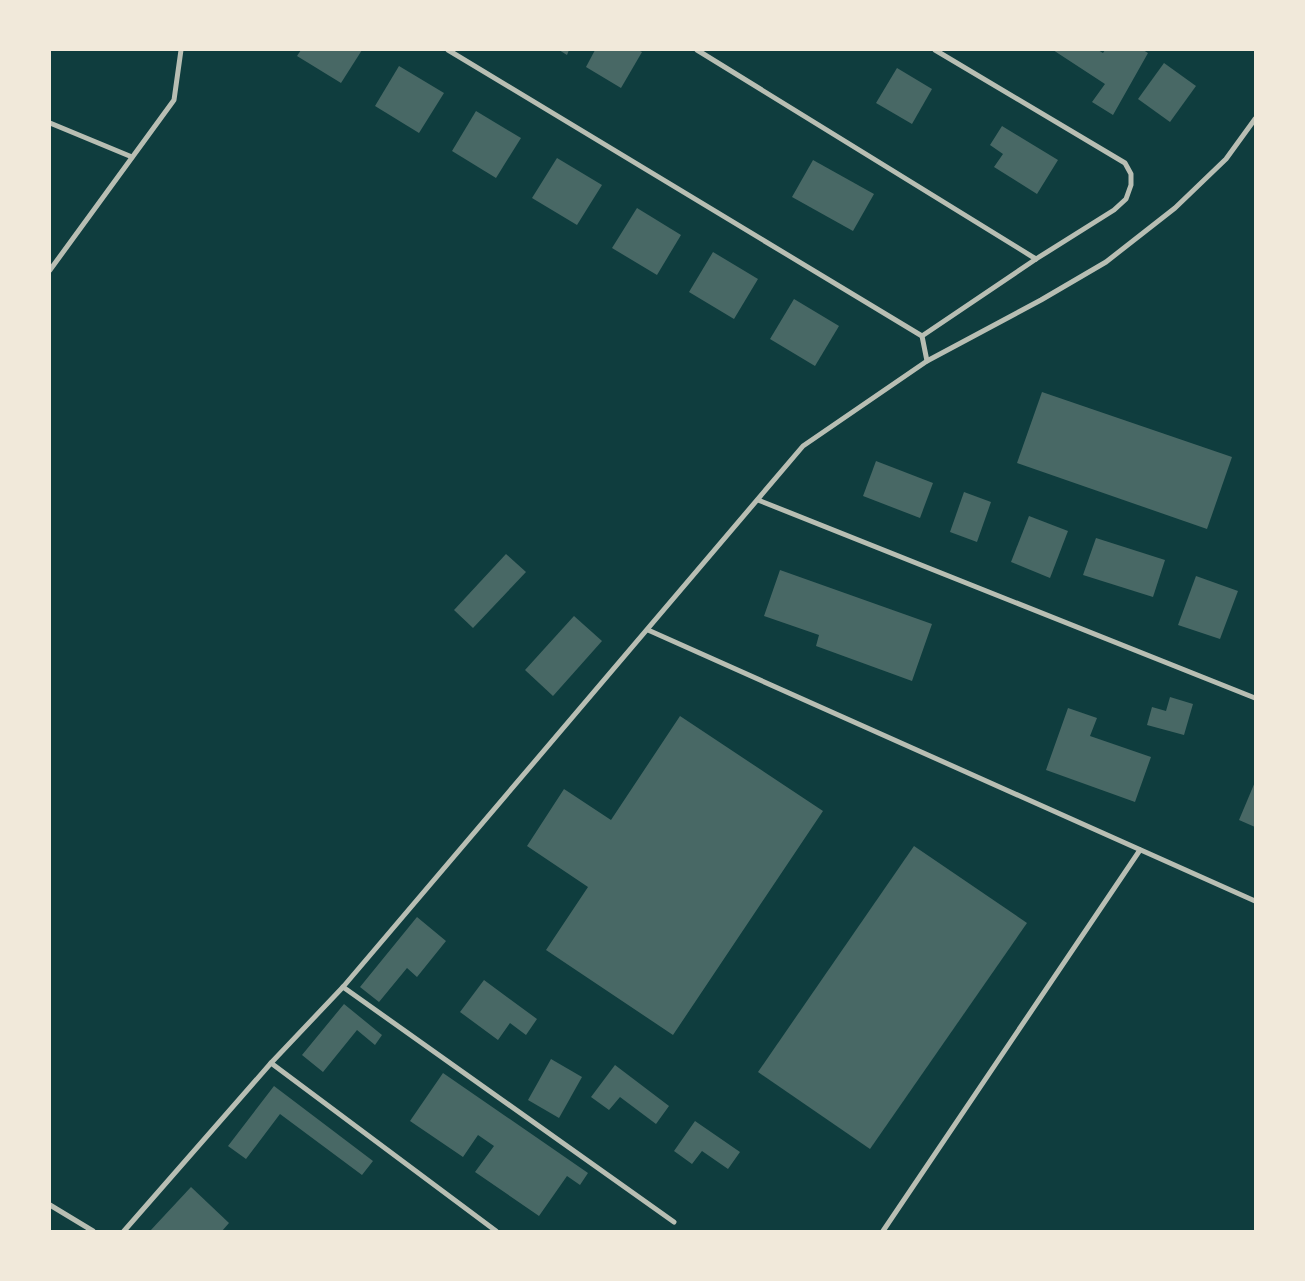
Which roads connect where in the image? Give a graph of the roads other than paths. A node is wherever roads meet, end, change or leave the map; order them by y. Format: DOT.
graph roads {
  1 [pos="181,50"];
  2 [pos="448,50"];
  3 [pos="696,50"];
  4 [pos="935,50"];
  5 [pos="1255,119"];
  6 [pos="50,123"];
  7 [pos="132,157"];
  8 [pos="1036,259"];
  9 [pos="50,270"];
  10 [pos="922,336"];
  11 [pos="927,361"];
  12 [pos="758,500"];
  13 [pos="648,630"];
  14 [pos="1255,698"];
  15 [pos="1140,850"];
  16 [pos="1255,901"];
  17 [pos="343,987"];
  18 [pos="271,1063"];
  19 [pos="50,1205"];
  20 [pos="674,1222"];
  21 [pos="93,1231"];
  22 [pos="124,1231"];
  23 [pos="496,1231"];
  24 [pos="883,1231"];
  1 -- 7 [label="street"];
  2 -- 10 [label="street"];
  3 -- 8 [label="street"];
  4 -- 8 [label="street"];
  5 -- 11 [label="street"];
  6 -- 7 [label="street"];
  7 -- 9 [label="street"];
  8 -- 10 [label="street"];
  10 -- 11 [label="street"];
  11 -- 12 [label="street"];
  12 -- 13 [label="street"];
  12 -- 14 [label="street"];
  13 -- 15 [label="street"];
  13 -- 17 [label="street"];
  15 -- 16 [label="street"];
  15 -- 24 [label="street"];
  17 -- 18 [label="street"];
  17 -- 20 [label="street"];
  18 -- 22 [label="street"];
  18 -- 23 [label="street"];
  19 -- 21 [label="street"];
}
